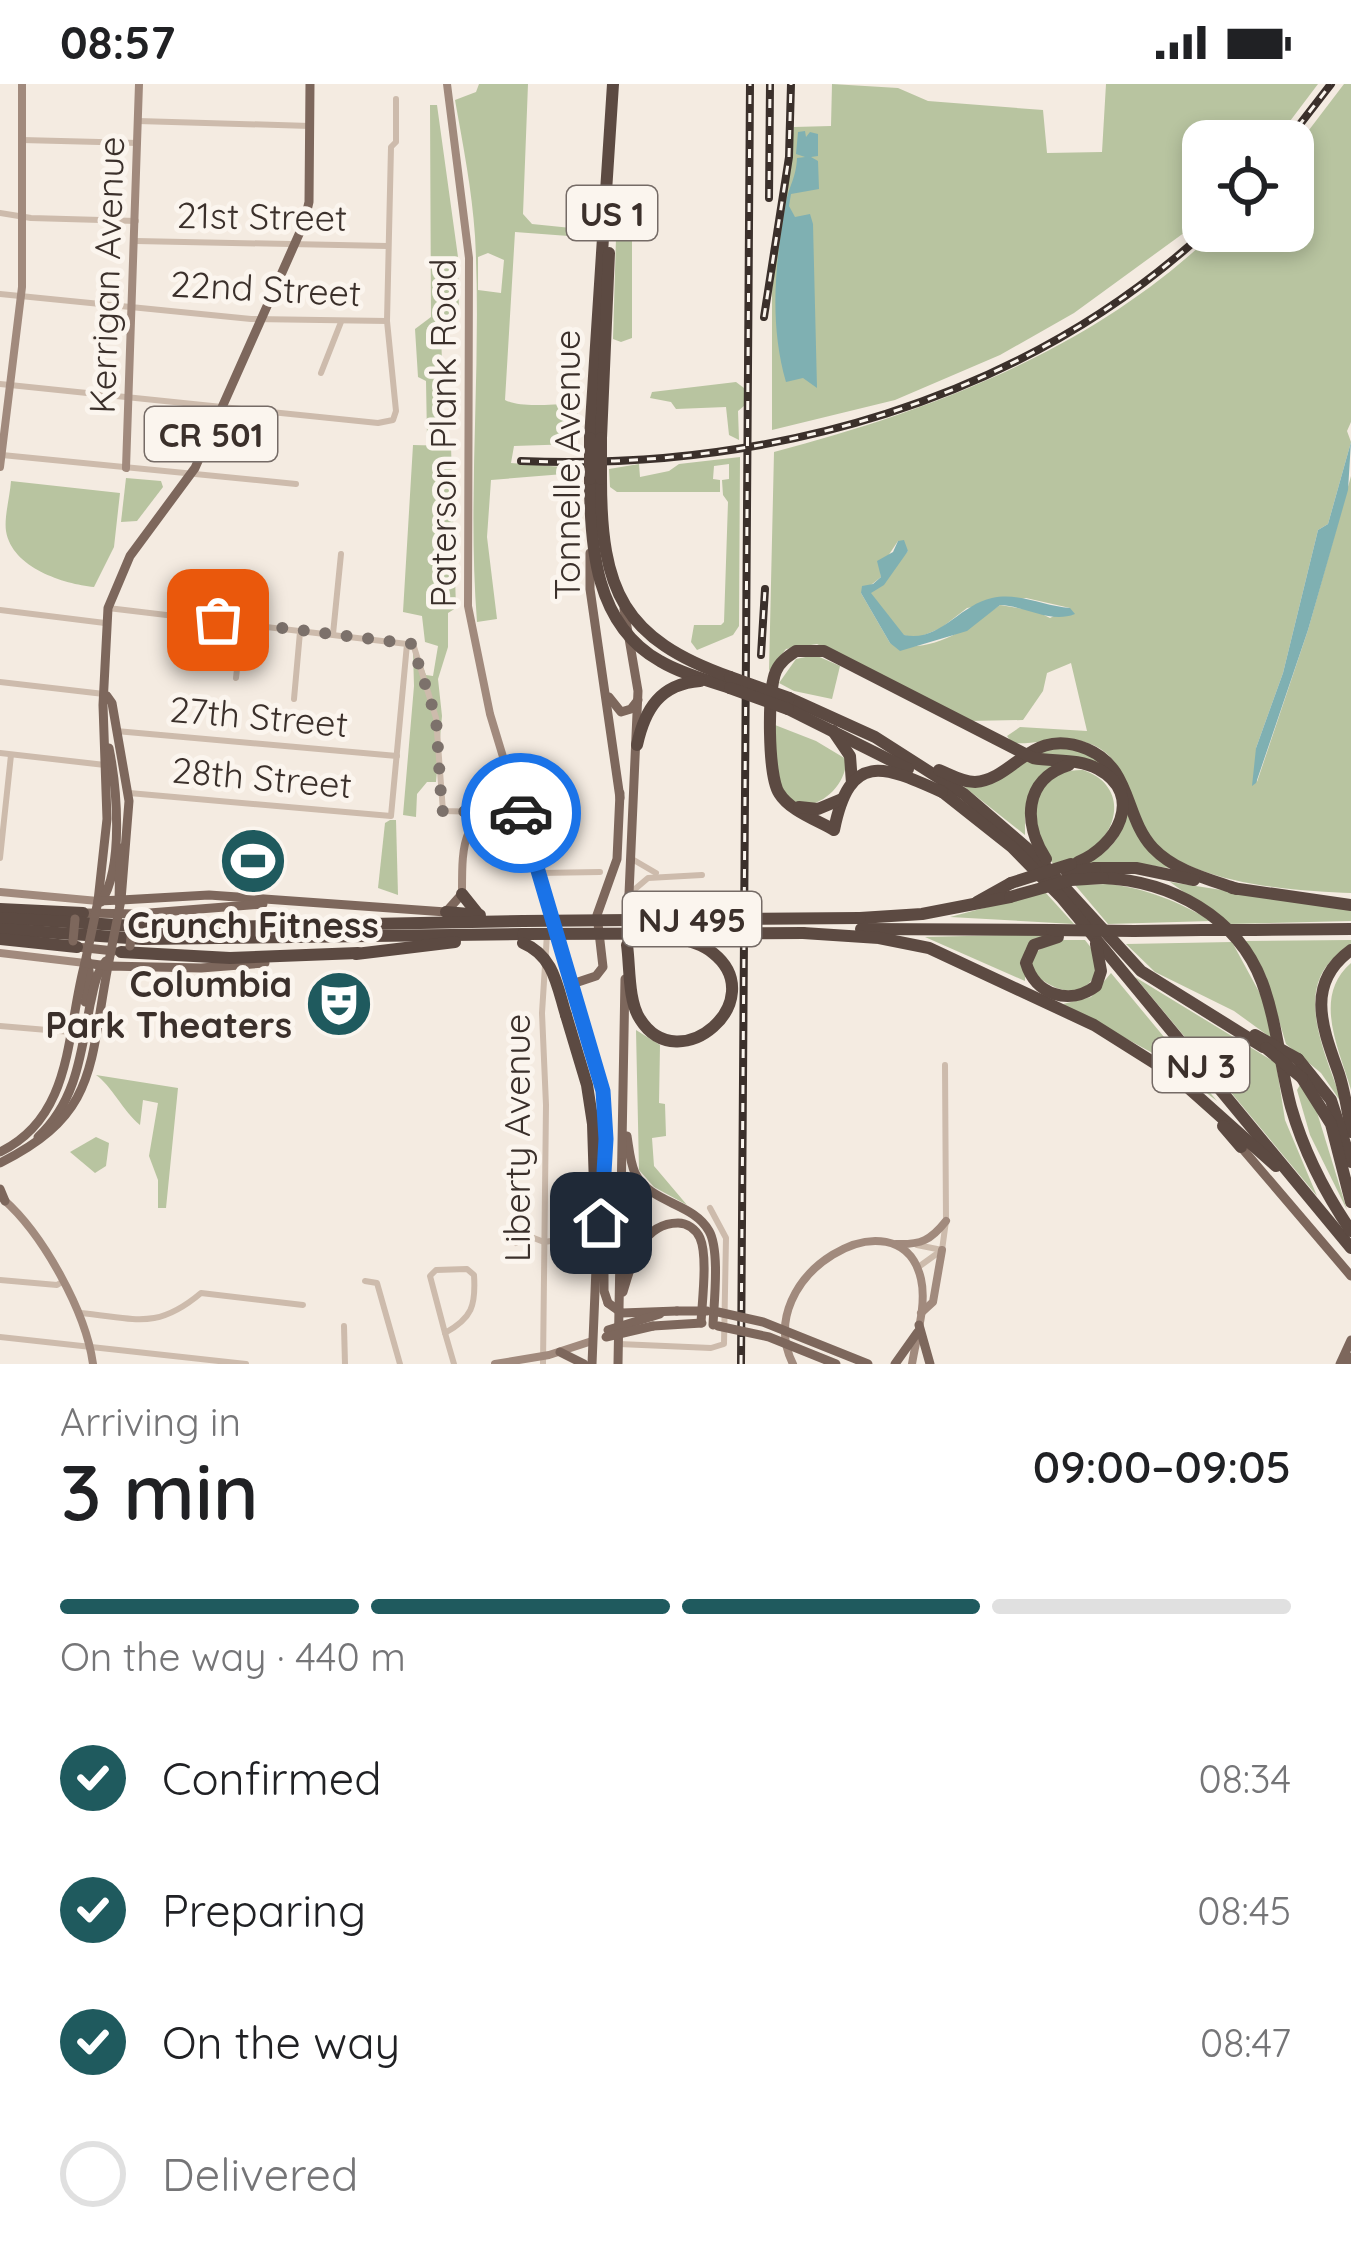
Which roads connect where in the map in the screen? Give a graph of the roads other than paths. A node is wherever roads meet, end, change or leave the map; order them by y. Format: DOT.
graph roads {
  1 [pos="22,84"];
  2 [pos="139,84"];
  3 [pos="310,84"];
  4 [pos="448,84"];
  5 [pos="618,84"];
  6 [pos="397,99"];
  7 [pos="138,122"];
  8 [pos="310,126"];
  9 [pos="22,140"];
  10 [pos="138,143"];
  11 [pos="0,213"];
  12 [pos="23,216"];
  13 [pos="136,221"];
  14 [pos="136,242"];
  15 [pos="293,244"];
  16 [pos="387,246"];
  17 [pos="0,293"];
  18 [pos="21,296"];
  19 [pos="134,307"];
  20 [pos="262,319"];
  21 [pos="387,321"];
  22 [pos="341,322"];
  23 [pos="321,373"];
  24 [pos="4,384"];
  25 [pos="130,398"];
  26 [pos="222,406"];
  27 [pos="1,455"];
  28 [pos="0,467"];
  29 [pos="126,468"];
  30 [pos="192,473"];
  31 [pos="596,479"];
  32 [pos="296,484"];
  33 [pos="590,521"];
  34 [pos="341,554"];
  35 [pos="621,598"];
  36 [pos="108,608"];
  37 [pos="0,610"];
  38 [pos="105,623"];
  39 [pos="242,624"];
  40 [pos="300,632"];
  41 [pos="333,636"];
  42 [pos="632,640"];
  43 [pos="407,644"];
  44 [pos="236,679"];
  45 [pos="0,682"];
  46 [pos="726,683"];
  47 [pos="606,693"];
  48 [pos="106,694"];
  49 [pos="293,699"];
  50 [pos="638,700"];
  51 [pos="788,704"];
  52 [pos="831,728"];
  53 [pos="112,732"];
  54 [pos="637,745"];
  55 [pos="0,753"];
  56 [pos="1025,754"];
  57 [pos="11,755"];
  58 [pos="906,755"];
  59 [pos="397,756"];
  60 [pos="1080,764"];
  61 [pos="105,765"];
  62 [pos="851,784"];
  63 [pos="942,792"];
  64 [pos="128,793"];
  65 [pos="620,793"];
  66 [pos="843,798"];
  67 [pos="517,802"];
  68 [pos="790,805"];
  69 [pos="823,807"];
  70 [pos="484,812"];
  71 [pos="835,826"];
  72 [pos="628,850"];
  73 [pos="0,858"];
  74 [pos="600,872"];
  75 [pos="539,873"];
  76 [pos="1099,873"];
  77 [pos="666,874"];
  78 [pos="702,875"];
  79 [pos="1060,880"];
  80 [pos="1237,889"];
  81 [pos="1009,890"];
  82 [pos="0,892"];
  83 [pos="462,894"];
  84 [pos="628,895"];
  85 [pos="121,900"];
  86 [pos="98,901"];
  87 [pos="1351,902"];
  88 [pos="298,903"];
  89 [pos="0,909"];
  90 [pos="446,912"];
  91 [pos="549,912"];
  92 [pos="479,914"];
  93 [pos="79,916"];
  94 [pos="131,917"];
  95 [pos="0,918"];
  96 [pos="879,928"];
  97 [pos="0,929"];
  98 [pos="1351,929"];
  99 [pos="656,932"];
  100 [pos="523,933"];
  101 [pos="1055,933"];
  102 [pos="493,934"];
  103 [pos="1094,937"];
  104 [pos="0,939"];
  105 [pos="75,944"];
  106 [pos="627,945"];
  107 [pos="126,949"];
  108 [pos="1351,950"];
  109 [pos="0,952"];
  110 [pos="358,953"];
  111 [pos="85,963"];
  112 [pos="265,963"];
  113 [pos="108,966"];
  114 [pos="572,984"];
  115 [pos="0,1026"];
  116 [pos="71,1032"];
  117 [pos="1260,1041"];
  118 [pos="945,1065"];
  119 [pos="1209,1106"];
  120 [pos="622,1120"];
  121 [pos="33,1131"];
  122 [pos="1351,1132"];
  123 [pos="1241,1147"];
  124 [pos="26,1150"];
  125 [pos="1,1161"];
  126 [pos="1351,1162"];
  127 [pos="1308,1194"];
  128 [pos="2,1195"];
  129 [pos="603,1197"];
  130 [pos="1351,1202"];
  131 [pos="710,1208"];
  132 [pos="946,1220"];
  133 [pos="1351,1231"];
  134 [pos="577,1237"];
  135 [pos="544,1242"];
  136 [pos="516,1243"];
  137 [pos="889,1244"];
  138 [pos="917,1245"];
  139 [pos="597,1247"];
  140 [pos="1351,1248"];
  141 [pos="942,1250"];
  142 [pos="1343,1266"];
  143 [pos="916,1268"];
  144 [pos="1351,1276"];
  145 [pos="0,1280"];
  146 [pos="62,1282"];
  147 [pos="365,1282"];
  148 [pos="1351,1287"];
  149 [pos="614,1303"];
  150 [pos="303,1305"];
  151 [pos="677,1311"];
  152 [pos="711,1311"];
  153 [pos="80,1312"];
  154 [pos="919,1324"];
  155 [pos="711,1325"];
  156 [pos="344,1326"];
  157 [pos="445,1334"];
  158 [pos="607,1334"];
  159 [pos="0,1337"];
  160 [pos="1351,1340"];
  161 [pos="592,1341"];
  162 [pos="619,1344"];
  163 [pos="90,1347"];
  164 [pos="560,1352"];
  165 [pos="544,1360"];
  166 [pos="1346,1362"];
  167 [pos="93,1364"];
  168 [pos="246,1364"];
  169 [pos="345,1364"];
  170 [pos="400,1364"];
  171 [pos="454,1364"];
  172 [pos="495,1364"];
  173 [pos="588,1364"];
  174 [pos="618,1364"];
  175 [pos="794,1364"];
  176 [pos="836,1364"];
  177 [pos="868,1364"];
  178 [pos="895,1364"];
  179 [pos="912,1364"];
  180 [pos="930,1364"];
  1 -- 9 [label="main road"];
  2 -- 7 [label="main road, Kerrigan Avenue"];
  3 -- 8 [label="main road, CR 501"];
  4 -- 67 [label="main road, Paterson Plank Road"];
  5 -- 31 [label="highway, Tonnelle Avenue / US 1, bridge"];
  6 -- 16 [label="street"];
  7 -- 8 [label="street"];
  7 -- 10 [label="main road, Kerrigan Avenue"];
  8 -- 15 [label="main road, CR 501"];
  9 -- 10 [label="street"];
  9 -- 12 [label="main road"];
  10 -- 13 [label="main road, Kerrigan Avenue"];
  11 -- 12 [label="street, 21st Street"];
  12 -- 13 [label="street, 21st Street"];
  12 -- 18 [label="main road"];
  13 -- 14 [label="main road, Kerrigan Avenue"];
  14 -- 15 [label="street, 21st Street"];
  14 -- 19 [label="main road, Kerrigan Avenue"];
  15 -- 16 [label="street, 21st Street"];
  15 -- 20 [label="main road, CR 501"];
  16 -- 21 [label="street"];
  17 -- 18 [label="street, 22nd Street"];
  18 -- 19 [label="street, 22nd Street"];
  18 -- 24 [label="main road"];
  19 -- 20 [label="street, 22nd Street"];
  19 -- 25 [label="main road, Kerrigan Avenue"];
  20 -- 22 [label="street, 22nd Street"];
  20 -- 26 [label="main road, CR 501"];
  21 -- 22 [label="street, 22nd Street"];
  21 -- 26 [label="street"];
  22 -- 23 [label="street"];
  24 -- 25 [label="street"];
  24 -- 27 [label="main road"];
  25 -- 26 [label="street"];
  25 -- 29 [label="main road, Kerrigan Avenue"];
  26 -- 30 [label="main road, CR 501"];
  27 -- 28 [label="main road"];
  27 -- 29 [label="street"];
  29 -- 30 [label="street"];
  30 -- 32 [label="street"];
  30 -- 36 [label="main road, CR 501"];
  31 -- 33 [label="highway, Tonnelle Avenue / US 1"];
  31 -- 35 [label="highway, Tonnelle Avenue / US 1"];
  33 -- 42 [label="highway, NJ 3"];
  33 -- 47 [label="main road, Tonnelle Avenue / US 1"];
  34 -- 41 [label="street"];
  35 -- 42 [label="main road, Tonnelle Avenue / US 1"];
  35 -- 46 [label="highway, NJ 3"];
  36 -- 38 [label="main road, CR 501"];
  36 -- 39 [label="street"];
  37 -- 38 [label="street"];
  38 -- 48 [label="main road, CR 501"];
  39 -- 40 [label="street"];
  39 -- 44 [label="street"];
  40 -- 41 [label="street"];
  40 -- 49 [label="street"];
  41 -- 43 [label="street"];
  42 -- 46 [label="highway, NJ 3"];
  42 -- 50 [label="main road, Tonnelle Avenue / US 1"];
  43 -- 59 [label="street"];
  43 -- 70 [label="street"];
  45 -- 48 [label="street"];
  46 -- 51 [label="highway, NJ 3, bridge"];
  46 -- 54 [label="highway"];
  47 -- 50 [label="main road"];
  47 -- 65 [label="main road, Tonnelle Avenue / US 1"];
  48 -- 53 [label="main road, CR 501"];
  50 -- 54 [label="main road, Tonnelle Avenue / US 1"];
  51 -- 52 [label="highway, NJ 3"];
  51 -- 58 [label="highway, NJ 3"];
  52 -- 62 [label="highway"];
  52 -- 63 [label="highway, NJ 3"];
  53 -- 59 [label="street, 27th Street"];
  53 -- 61 [label="main road, CR 501"];
  53 -- 64 [label="main road, CR 501"];
  53 -- 93 [label="main road"];
  53 -- 94 [label="main road"];
  54 -- 72 [label="main road, Tonnelle Avenue / US 1"];
  55 -- 57 [label="street"];
  56 -- 58 [label="highway"];
  56 -- 60 [label="highway"];
  56 -- 68 [label="highway"];
  56 -- 80 [label="highway"];
  57 -- 61 [label="street"];
  57 -- 73 [label="street"];
  58 -- 79 [label="highway, NJ 3"];
  59 -- 64 [label="street, 28th Street"];
  60 -- 79 [label="highway"];
  60 -- 81 [label="highway, bridge"];
  61 -- 86 [label="main road, CR 501"];
  62 -- 63 [label="highway"];
  62 -- 66 [label="highway"];
  63 -- 103 [label="highway, NJ 3"];
  64 -- 85 [label="main road, CR 501"];
  65 -- 72 [label="main road, Tonnelle Avenue / US 1"];
  65 -- 114 [label="main road"];
  66 -- 69 [label="highway"];
  66 -- 71 [label="highway"];
  67 -- 70 [label="main road"];
  67 -- 75 [label="main road, Paterson Plank Road"];
  68 -- 69 [label="highway"];
  68 -- 71 [label="highway"];
  69 -- 71 [label="highway"];
  70 -- 83 [label="main road"];
  72 -- 77 [label="street"];
  72 -- 84 [label="main road, Tonnelle Avenue / US 1"];
  74 -- 75 [label="street"];
  75 -- 91 [label="main road, Paterson Plank Road"];
  76 -- 80 [label="highway"];
  76 -- 81 [label="highway, bridge"];
  76 -- 133 [label="highway"];
  77 -- 78 [label="street"];
  77 -- 84 [label="street"];
  79 -- 117 [label="highway, NJ 3"];
  80 -- 87 [label="highway"];
  81 -- 96 [label="highway, NJ 495"];
  82 -- 86 [label="main road"];
  83 -- 90 [label="main road"];
  83 -- 92 [label="highway"];
  84 -- 106 [label="main road, Tonnelle Avenue / US 1"];
  85 -- 86 [label="main road, bridge"];
  85 -- 88 [label="main road"];
  85 -- 113 [label="main road, CR 501, bridge"];
  86 -- 111 [label="main road, CR 501, bridge"];
  88 -- 90 [label="main road"];
  88 -- 94 [label="main road"];
  89 -- 93 [label="highway"];
  90 -- 92 [label="highway"];
  91 -- 114 [label="main road, Paterson Plank Road"];
  91 -- 135 [label="street, Liberty Avenue"];
  92 -- 100 [label="highway"];
  93 -- 94 [label="main road"];
  93 -- 105 [label="main road, bridge"];
  94 -- 107 [label="main road, bridge"];
  95 -- 100 [label="highway, NJ 495"];
  96 -- 99 [label="highway, NJ 495, bridge"];
  96 -- 100 [label="highway, NJ 495, bridge"];
  96 -- 101 [label="highway, NJ 495"];
  96 -- 119 [label="highway"];
  97 -- 102 [label="highway, NJ 495"];
  98 -- 101 [label="highway, NJ 495, bridge"];
  99 -- 100 [label="highway, NJ 495, bridge"];
  99 -- 106 [label="highway, bridge"];
  100 -- 102 [label="highway, NJ 495"];
  100 -- 139 [label="highway, bridge"];
  101 -- 103 [label="highway"];
  102 -- 110 [label="highway"];
  103 -- 127 [label="highway, NJ 3"];
  104 -- 105 [label="highway"];
  105 -- 107 [label="main road"];
  105 -- 121 [label="main road"];
  106 -- 120 [label="main road, Tonnelle Avenue / US 1"];
  107 -- 110 [label="highway"];
  107 -- 124 [label="main road"];
  108 -- 122 [label="highway"];
  109 -- 111 [label="main road"];
  110 -- 112 [label="highway"];
  111 -- 113 [label="main road, bridge"];
  111 -- 116 [label="main road, CR 501"];
  112 -- 113 [label="main road"];
  113 -- 124 [label="main road, CR 501"];
  114 -- 129 [label="main road, Paterson Plank Road"];
  115 -- 116 [label="street"];
  116 -- 121 [label="main road, CR 501"];
  117 -- 126 [label="highway, NJ 3, bridge"];
  117 -- 130 [label="highway, NJ 3, bridge"];
  118 -- 132 [label="street"];
  119 -- 123 [label="highway"];
  119 -- 127 [label="highway"];
  120 -- 149 [label="main road, Tonnelle Avenue / US 1"];
  120 -- 152 [label="main road"];
  121 -- 125 [label="main road, CR 501"];
  123 -- 142 [label="main road"];
  124 -- 125 [label="main road, CR 501"];
  127 -- 140 [label="highway, NJ 3"];
  128 -- 146 [label="main road"];
  129 -- 139 [label="main road, Paterson Plank Road"];
  129 -- 149 [label="main road, Paterson Plank Road"];
  131 -- 162 [label="street"];
  132 -- 138 [label="main road"];
  132 -- 141 [label="street"];
  134 -- 135 [label="street"];
  135 -- 136 [label="street"];
  135 -- 165 [label="street, Liberty Avenue"];
  137 -- 138 [label="main road"];
  137 -- 143 [label="main road"];
  137 -- 175 [label="main road"];
  138 -- 141 [label="street"];
  139 -- 161 [label="main road, Paterson Plank Road"];
  141 -- 143 [label="street"];
  141 -- 154 [label="main road"];
  142 -- 144 [label="main road"];
  142 -- 148 [label="main road"];
  143 -- 154 [label="main road"];
  145 -- 146 [label="street"];
  146 -- 153 [label="main road"];
  147 -- 170 [label="street"];
  149 -- 151 [label="main road, bridge"];
  149 -- 152 [label="main road"];
  149 -- 162 [label="main road, Tonnelle Avenue / US 1"];
  150 -- 153 [label="street"];
  151 -- 152 [label="main road"];
  151 -- 158 [label="main road, bridge"];
  152 -- 155 [label="main road"];
  152 -- 177 [label="main road, bridge"];
  153 -- 163 [label="main road"];
  154 -- 178 [label="main road"];
  154 -- 179 [label="main road"];
  154 -- 180 [label="main road"];
  155 -- 158 [label="main road, bridge"];
  155 -- 176 [label="main road, bridge"];
  156 -- 169 [label="street"];
  157 -- 157 [label="street"];
  157 -- 171 [label="street"];
  158 -- 161 [label="main road"];
  159 -- 163 [label="street"];
  160 -- 166 [label="main road"];
  161 -- 164 [label="main road"];
  161 -- 173 [label="main road, Paterson Plank Road"];
  162 -- 174 [label="main road, Tonnelle Avenue / US 1"];
  163 -- 167 [label="main road"];
  163 -- 168 [label="street"];
  164 -- 165 [label="main road"];
  164 -- 173 [label="main road"];
  165 -- 172 [label="main road"];
}
